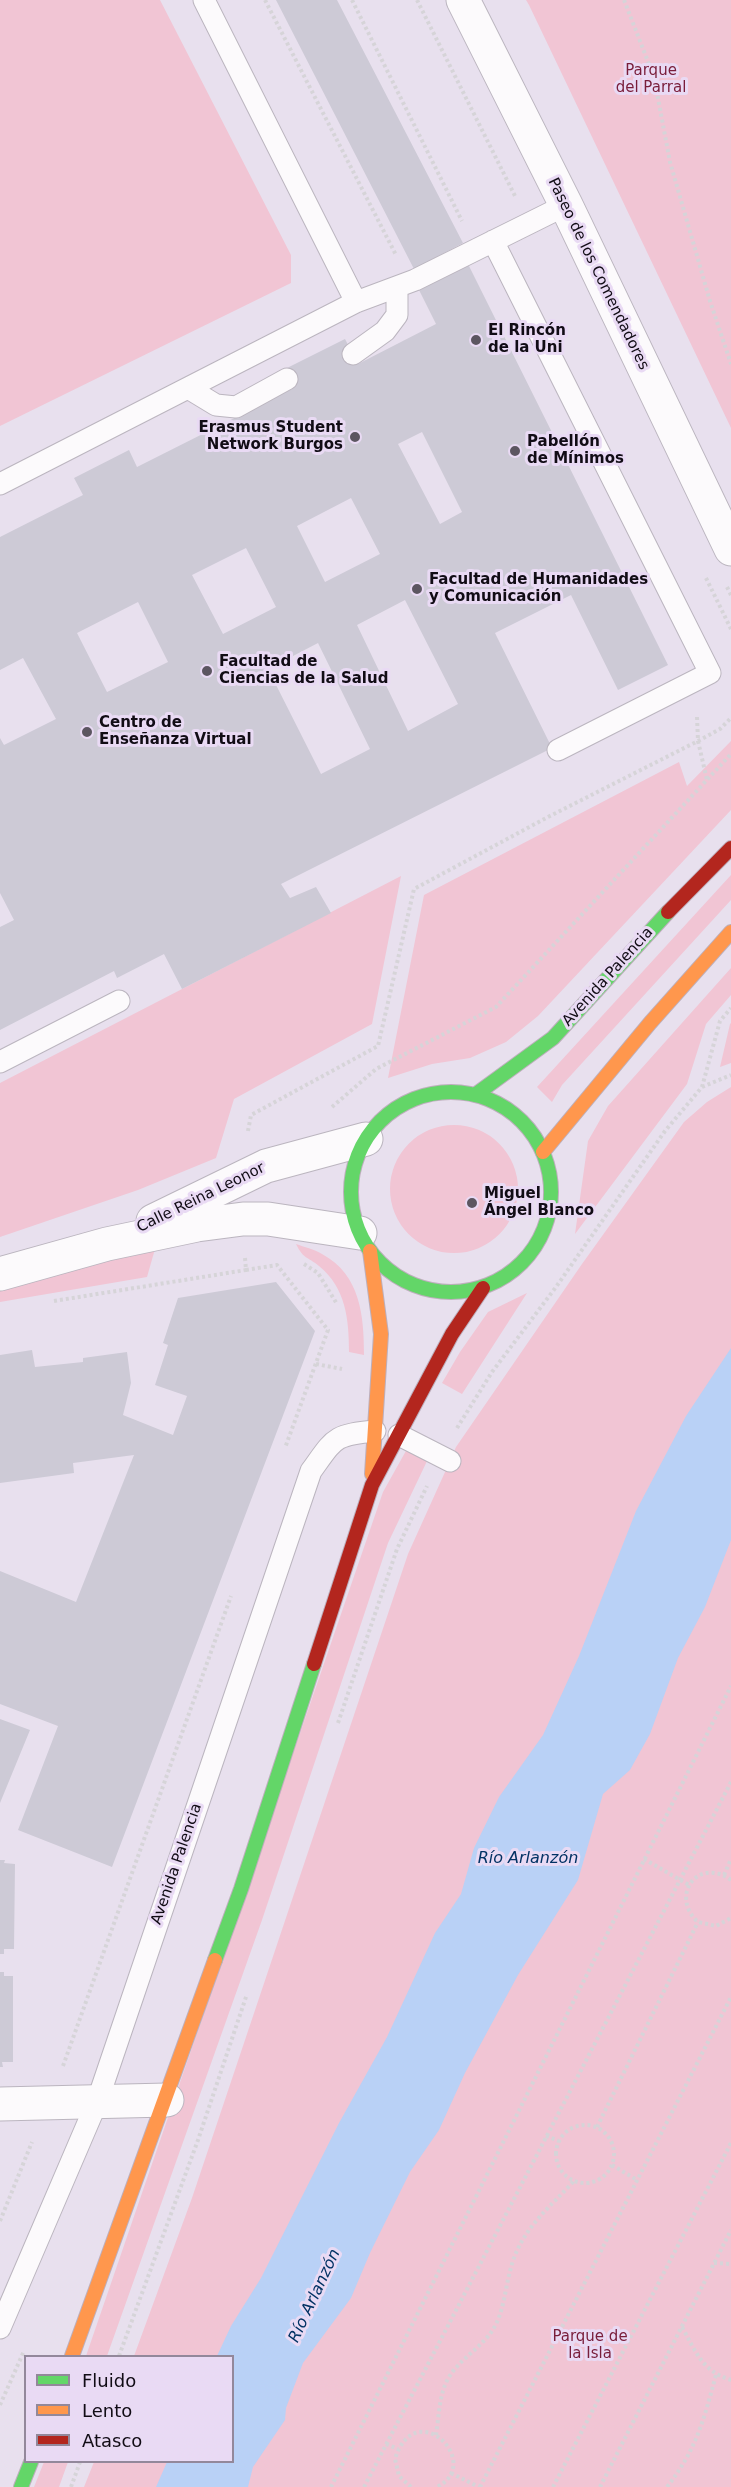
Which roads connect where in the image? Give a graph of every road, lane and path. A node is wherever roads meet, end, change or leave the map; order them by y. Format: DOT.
graph roads {
  1 [pos="204,0"];
  2 [pos="265,0"];
  3 [pos="352,0"];
  4 [pos="463,0"];
  5 [pos="624,0"];
  6 [pos="566,205"];
  7 [pos="484,245"];
  8 [pos="403,285"];
  9 [pos="356,302"];
  10 [pos="353,354"];
  11 [pos="731,364"];
  12 [pos="287,379"];
  13 [pos="188,388"];
  14 [pos="0,484"];
  15 [pos="731,549"];
  16 [pos="698,708"];
  17 [pos="731,718"];
  18 [pos="698,741"];
  19 [pos="558,750"];
  20 [pos="731,754"];
  21 [pos="731,848"];
  22 [pos="731,932"];
  23 [pos="119,1001"];
  24 [pos="731,1008"];
  25 [pos="0,1062"];
  26 [pos="731,1075"];
  27 [pos="702,1087"];
  28 [pos="475,1095"];
  29 [pos="366,1139"];
  30 [pos="543,1152"];
  31 [pos="241,1178"];
  32 [pos="365,1242"];
  33 [pos="107,1244"];
  34 [pos="277,1265"];
  35 [pos="246,1270"];
  36 [pos="0,1274"];
  37 [pos="483,1288"];
  38 [pos="45,1303"];
  39 [pos="375,1431"];
  40 [pos="399,1435"];
  41 [pos="284,1451"];
  42 [pos="446,1459"];
  43 [pos="372,1485"];
  44 [pos="233,1592"];
  45 [pos="731,1686"];
  46 [pos="336,1731"];
  47 [pos="731,1782"];
  48 [pos="644,1859"];
  49 [pos="731,1859"];
  50 [pos="724,1875"];
  51 [pos="680,1880"];
  52 [pos="731,1880"];
  53 [pos="689,1885"];
  54 [pos="731,1918"];
  55 [pos="698,1922"];
  56 [pos="247,1993"];
  57 [pos="731,1997"];
  58 [pos="166,2100"];
  59 [pos="97,2102"];
  60 [pos="49,2103"];
  61 [pos="0,2104"];
  62 [pos="597,2127"];
  63 [pos="546,2136"];
  64 [pos="559,2141"];
  65 [pos="731,2143"];
  66 [pos="612,2165"];
  67 [pos="637,2180"];
  68 [pos="574,2181"];
  69 [pos="0,2221"];
  70 [pos="731,2230"];
  71 [pos="714,2263"];
  72 [pos="731,2264"];
  73 [pos="682,2326"];
  74 [pos="0,2328"];
  75 [pos="25,2347"];
  76 [pos="72,2355"];
  77 [pos="119,2355"];
  78 [pos="716,2375"];
  79 [pos="731,2380"];
  80 [pos="0,2405"];
  81 [pos="436,2435"];
  82 [pos="386,2444"];
  83 [pos="398,2449"];
  84 [pos="31,2463"];
  85 [pos="80,2463"];
  86 [pos="451,2473"];
  87 [pos="21,2487"];
  88 [pos="71,2487"];
  89 [pos="332,2487"];
  90 [pos="364,2487"];
  91 [pos="411,2487"];
  92 [pos="437,2487"];
  93 [pos="480,2487"];
  94 [pos="553,2487"];
  95 [pos="600,2487"];
  96 [pos="667,2487"];
  1 -- 9 [label="lane"];
  2 -- 8 [label="path"];
  3 -- 7 [label="path"];
  4 -- 6 [label="street, Paseo de los Comendadores"];
  5 -- 11 [label="path"];
  6 -- 7 [label="lane"];
  6 -- 15 [label="street, Paseo de los Comendadores"];
  7 -- 8 [label="lane"];
  7 -- 19 [label="lane"];
  8 -- 9 [label="lane"];
  8 -- 10 [label="lane"];
  9 -- 13 [label="lane"];
  12 -- 13 [label="lane"];
  13 -- 14 [label="lane"];
  16 -- 18 [label="path"];
  17 -- 18 [label="path"];
  18 -- 20 [label="path"];
  18 -- 31 [label="path"];
  21 -- 28 [label="highway, Avenida Palencia"];
  22 -- 30 [label="highway"];
  23 -- 25 [label="lane"];
  24 -- 27 [label="path"];
  26 -- 27 [label="path"];
  27 -- 42 [label="path"];
  28 -- 29 [label="highway"];
  28 -- 30 [label="highway"];
  29 -- 31 [label="street, Calle Reina Leonor"];
  29 -- 32 [label="highway"];
  30 -- 37 [label="highway"];
  31 -- 33 [label="street, Calle Reina Leonor"];
  32 -- 33 [label="street, Calle Reina Leonor"];
  32 -- 37 [label="highway"];
  32 -- 39 [label="highway"];
  33 -- 36 [label="street, Calle Reina Leonor"];
  34 -- 41 [label="path"];
  35 -- 38 [label="path"];
  37 -- 40 [label="highway"];
  39 -- 43 [label="highway"];
  39 -- 59 [label="lane, Avenida Palencia"];
  40 -- 42 [label="lane"];
  40 -- 43 [label="highway"];
  42 -- 46 [label="path"];
  43 -- 58 [label="highway"];
  44 -- 60 [label="path"];
  45 -- 48 [label="path"];
  47 -- 51 [label="path"];
  48 -- 51 [label="path"];
  48 -- 89 [label="path"];
  49 -- 50 [label="path"];
  50 -- 52 [label="path"];
  50 -- 53 [label="path"];
  51 -- 53 [label="path"];
  51 -- 63 [label="path"];
  53 -- 55 [label="path"];
  54 -- 55 [label="path"];
  55 -- 62 [label="path"];
  56 -- 77 [label="path"];
  57 -- 67 [label="path"];
  58 -- 59 [label="street"];
  58 -- 76 [label="highway"];
  59 -- 60 [label="street"];
  59 -- 74 [label="lane, Avenida Palencia"];
  60 -- 61 [label="street"];
  60 -- 69 [label="path"];
  62 -- 64 [label="path"];
  62 -- 66 [label="path"];
  63 -- 64 [label="path"];
  63 -- 82 [label="path"];
  64 -- 68 [label="path"];
  65 -- 94 [label="path"];
  66 -- 67 [label="path"];
  66 -- 68 [label="path"];
  67 -- 93 [label="path"];
  68 -- 81 [label="path"];
  70 -- 71 [label="path"];
  71 -- 72 [label="path"];
  71 -- 73 [label="path"];
  73 -- 78 [label="path"];
  73 -- 95 [label="path"];
  75 -- 80 [label="path"];
  78 -- 79 [label="path"];
  78 -- 96 [label="path"];
  81 -- 83 [label="path"];
  81 -- 86 [label="path"];
  82 -- 83 [label="path"];
  82 -- 90 [label="path"];
  83 -- 91 [label="path"];
  84 -- 87 [label="highway"];
  85 -- 88 [label="path"];
  86 -- 92 [label="path"];
  86 -- 93 [label="path"];
}
